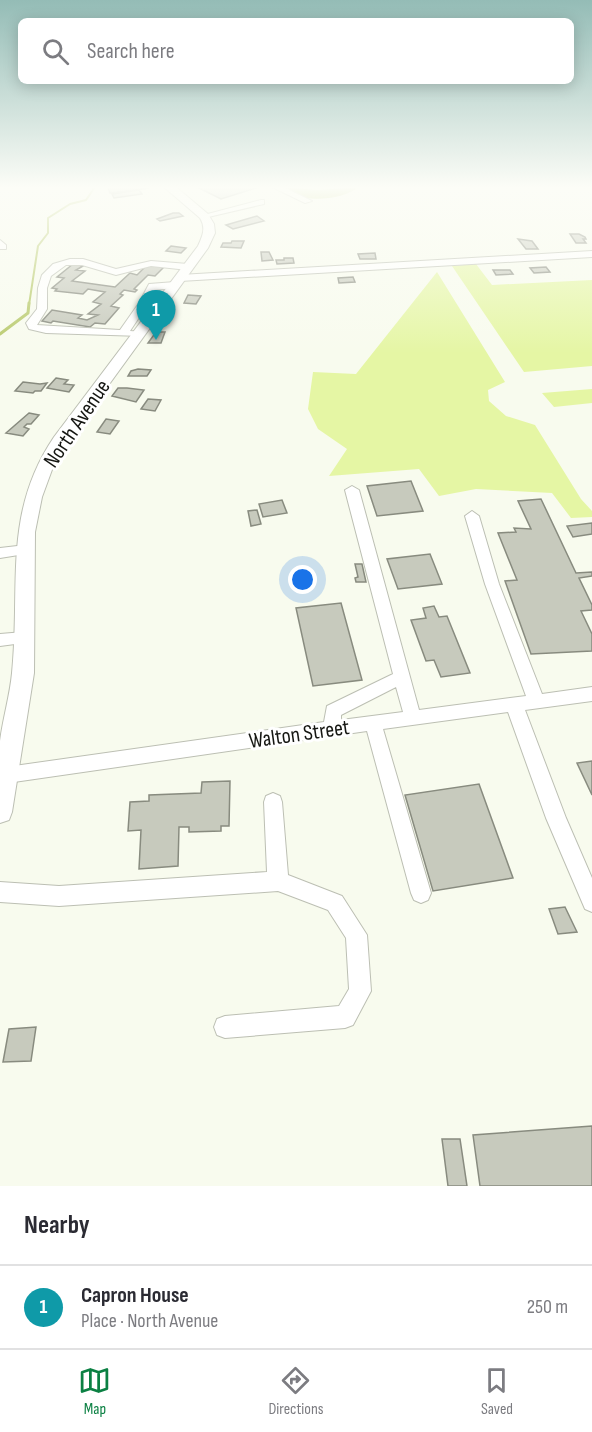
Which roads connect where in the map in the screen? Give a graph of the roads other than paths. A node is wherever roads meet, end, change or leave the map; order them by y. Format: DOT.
graph roads {
  1 [pos="205,242"];
  2 [pos="592,254"];
  3 [pos="181,277"];
  4 [pos="131,334"];
  5 [pos="352,490"];
  6 [pos="472,516"];
  7 [pos="26,550"];
  8 [pos="0,553"];
  9 [pos="24,638"];
  10 [pos="0,640"];
  11 [pos="402,677"];
  12 [pos="592,694"];
  13 [pos="536,701"];
  14 [pos="514,704"];
  15 [pos="413,718"];
  16 [pos="373,723"];
  17 [pos="332,728"];
  18 [pos="7,775"];
  19 [pos="1,800"];
  20 [pos="273,802"];
  21 [pos="278,881"];
  22 [pos="0,892"];
  23 [pos="421,893"];
  24 [pos="592,902"];
  25 [pos="225,1027"];
  1 -- 3 [label="main road, North Avenue"];
  2 -- 3 [label="street"];
  3 -- 4 [label="main road, North Avenue"];
  3 -- 4 [label="street"];
  4 -- 7 [label="main road, North Avenue"];
  5 -- 11 [label="street"];
  6 -- 13 [label="street"];
  7 -- 8 [label="street"];
  7 -- 9 [label="main road, North Avenue"];
  9 -- 10 [label="street"];
  9 -- 18 [label="main road, North Avenue"];
  11 -- 15 [label="street"];
  11 -- 17 [label="street"];
  12 -- 13 [label="street, Walton Street"];
  13 -- 14 [label="street, Walton Street"];
  14 -- 15 [label="street, Walton Street"];
  14 -- 24 [label="street"];
  15 -- 16 [label="street, Walton Street"];
  16 -- 17 [label="street, Walton Street"];
  16 -- 23 [label="street"];
  17 -- 18 [label="street, Walton Street"];
  18 -- 19 [label="main road, North Avenue"];
  20 -- 21 [label="street"];
  21 -- 22 [label="street"];
  21 -- 25 [label="street"];
}
